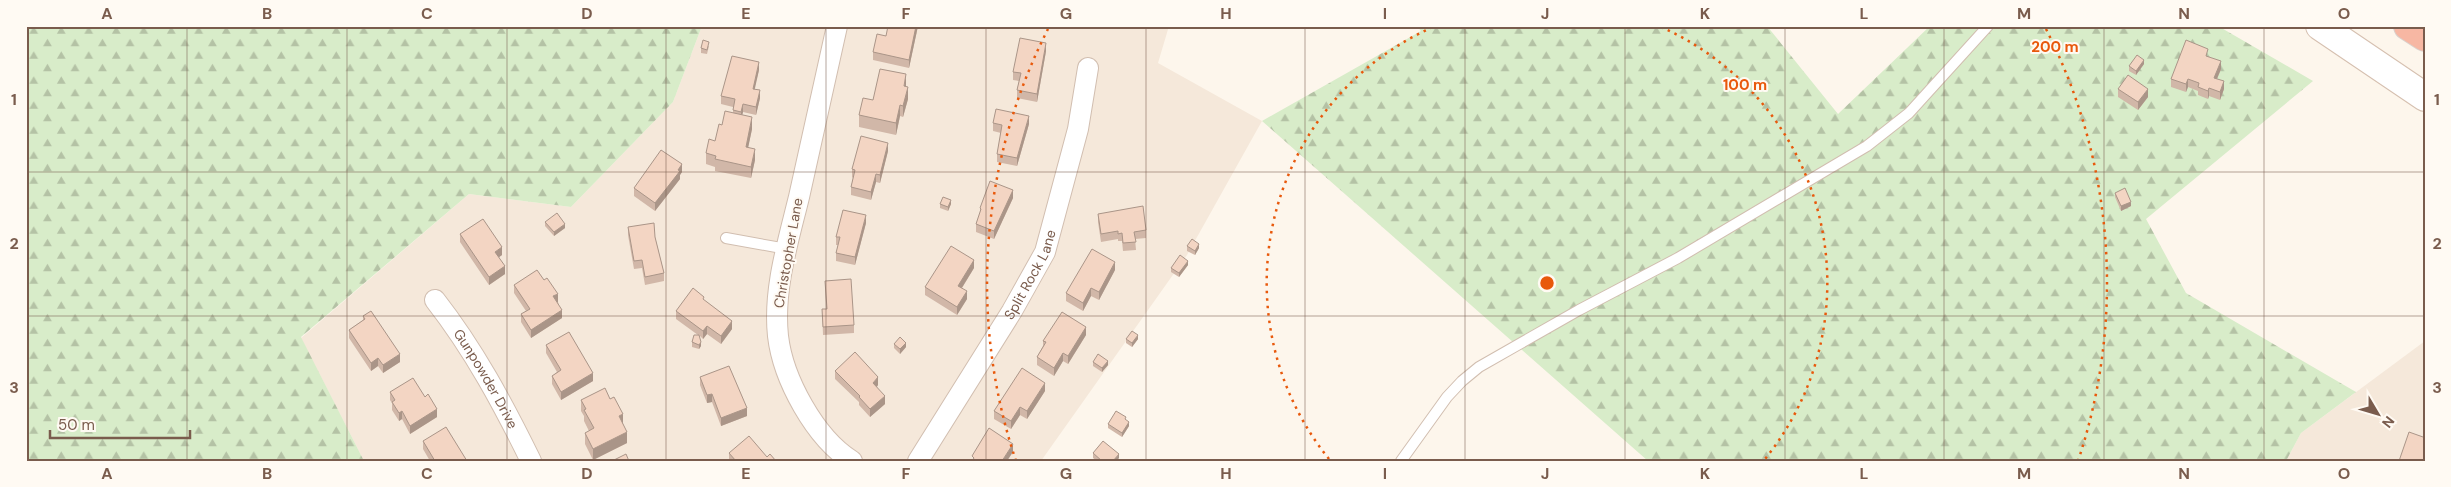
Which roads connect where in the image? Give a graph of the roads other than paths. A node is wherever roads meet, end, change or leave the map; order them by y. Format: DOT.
graph roads {
  1 [pos="837,26"];
  2 [pos="1988,26"];
  3 [pos="2320,26"];
  4 [pos="2408,26"];
  5 [pos="2425,37"];
  6 [pos="1088,68"];
  7 [pos="2425,97"];
  8 [pos="726,238"];
  9 [pos="787,249"];
  10 [pos="435,300"];
  11 [pos="531,461"];
  12 [pos="852,461"];
  13 [pos="918,461"];
  14 [pos="1402,461"];
  1 -- 9 [label="street, Christopher Lane"];
  2 -- 14 [label="lane"];
  3 -- 7 [label="street"];
  4 -- 5 [label="highway"];
  6 -- 13 [label="street, Split Rock Lane"];
  8 -- 9 [label="lane"];
  9 -- 12 [label="street, Christopher Lane"];
  10 -- 11 [label="street, Gunpowder Drive"];
}
